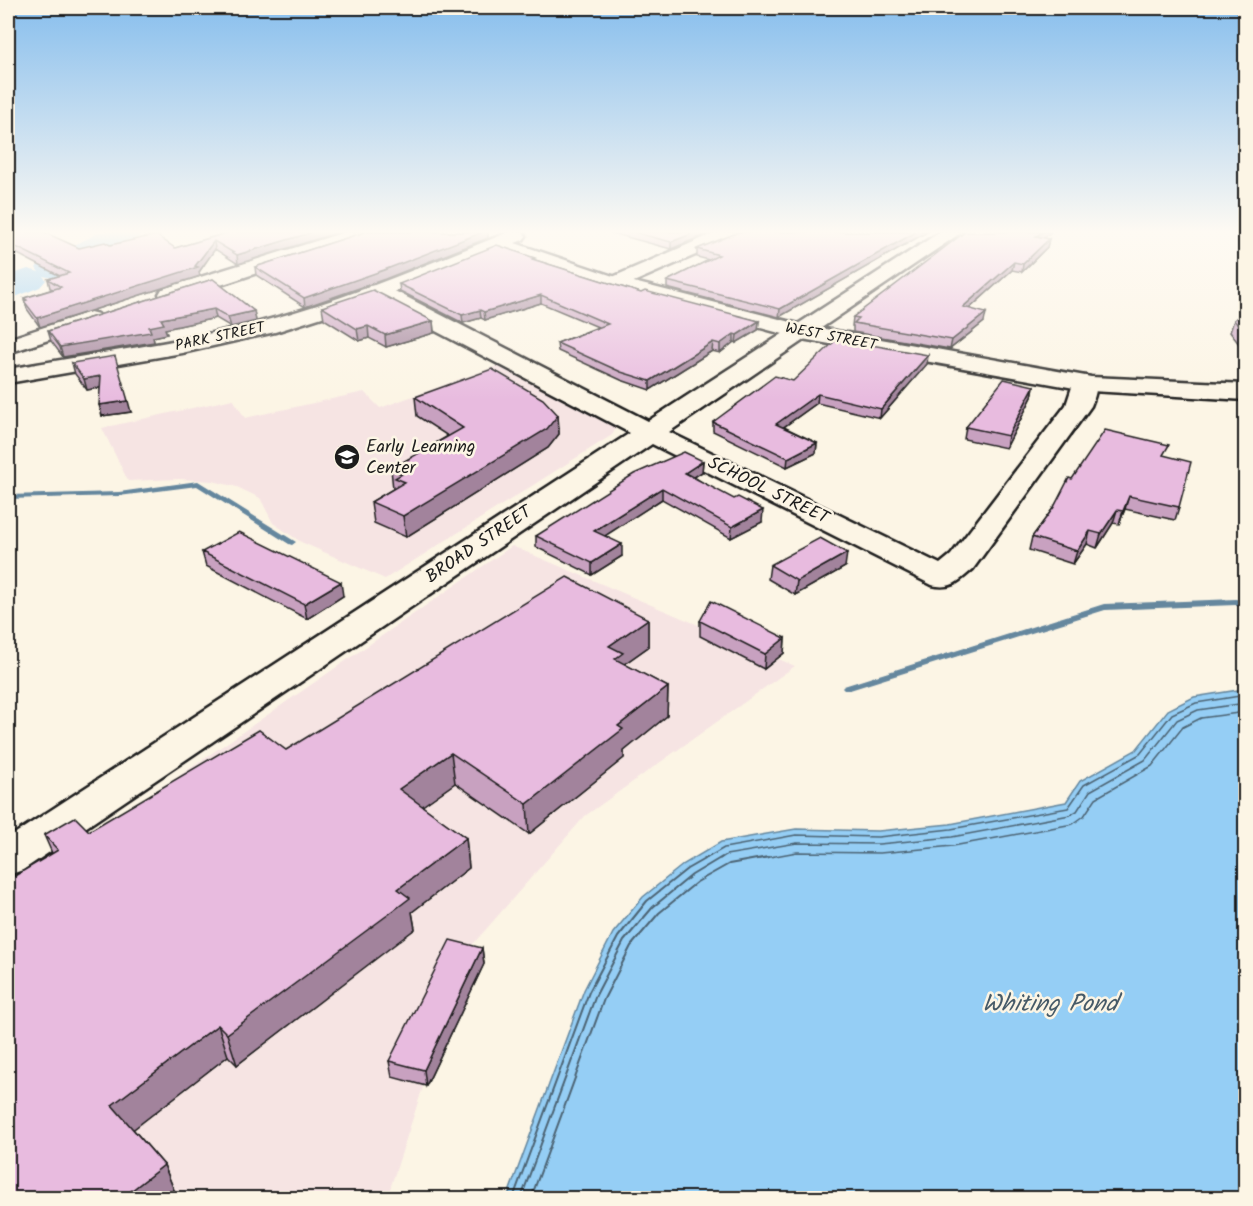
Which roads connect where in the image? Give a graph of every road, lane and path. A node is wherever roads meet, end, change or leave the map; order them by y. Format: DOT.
graph roads {
  1 [pos="188,288"];
  2 [pos="384,288"];
  3 [pos="635,288"];
  4 [pos="865,288"];
  5 [pos="377,291"];
  6 [pos="152,300"];
  7 [pos="107,314"];
  8 [pos="802,332"];
  9 [pos="8,346"];
  10 [pos="8,376"];
  11 [pos="1084,383"];
  12 [pos="1245,392"];
  13 [pos="648,432"];
  14 [pos="8,860"];
  1 -- 6 [label="street"];
  2 -- 5 [label="street, PARK STREET"];
  3 -- 8 [label="street, WEST STREET"];
  4 -- 8 [label="street, BROAD STREET"];
  5 -- 10 [label="street, PARK STREET"];
  5 -- 13 [label="street, SCHOOL STREET"];
  7 -- 9 [label="street"];
  8 -- 11 [label="street, WEST STREET"];
  8 -- 13 [label="street, BROAD STREET"];
  11 -- 12 [label="street, WEST STREET"];
  11 -- 13 [label="street, SCHOOL STREET"];
  13 -- 14 [label="street, BROAD STREET"];
}
